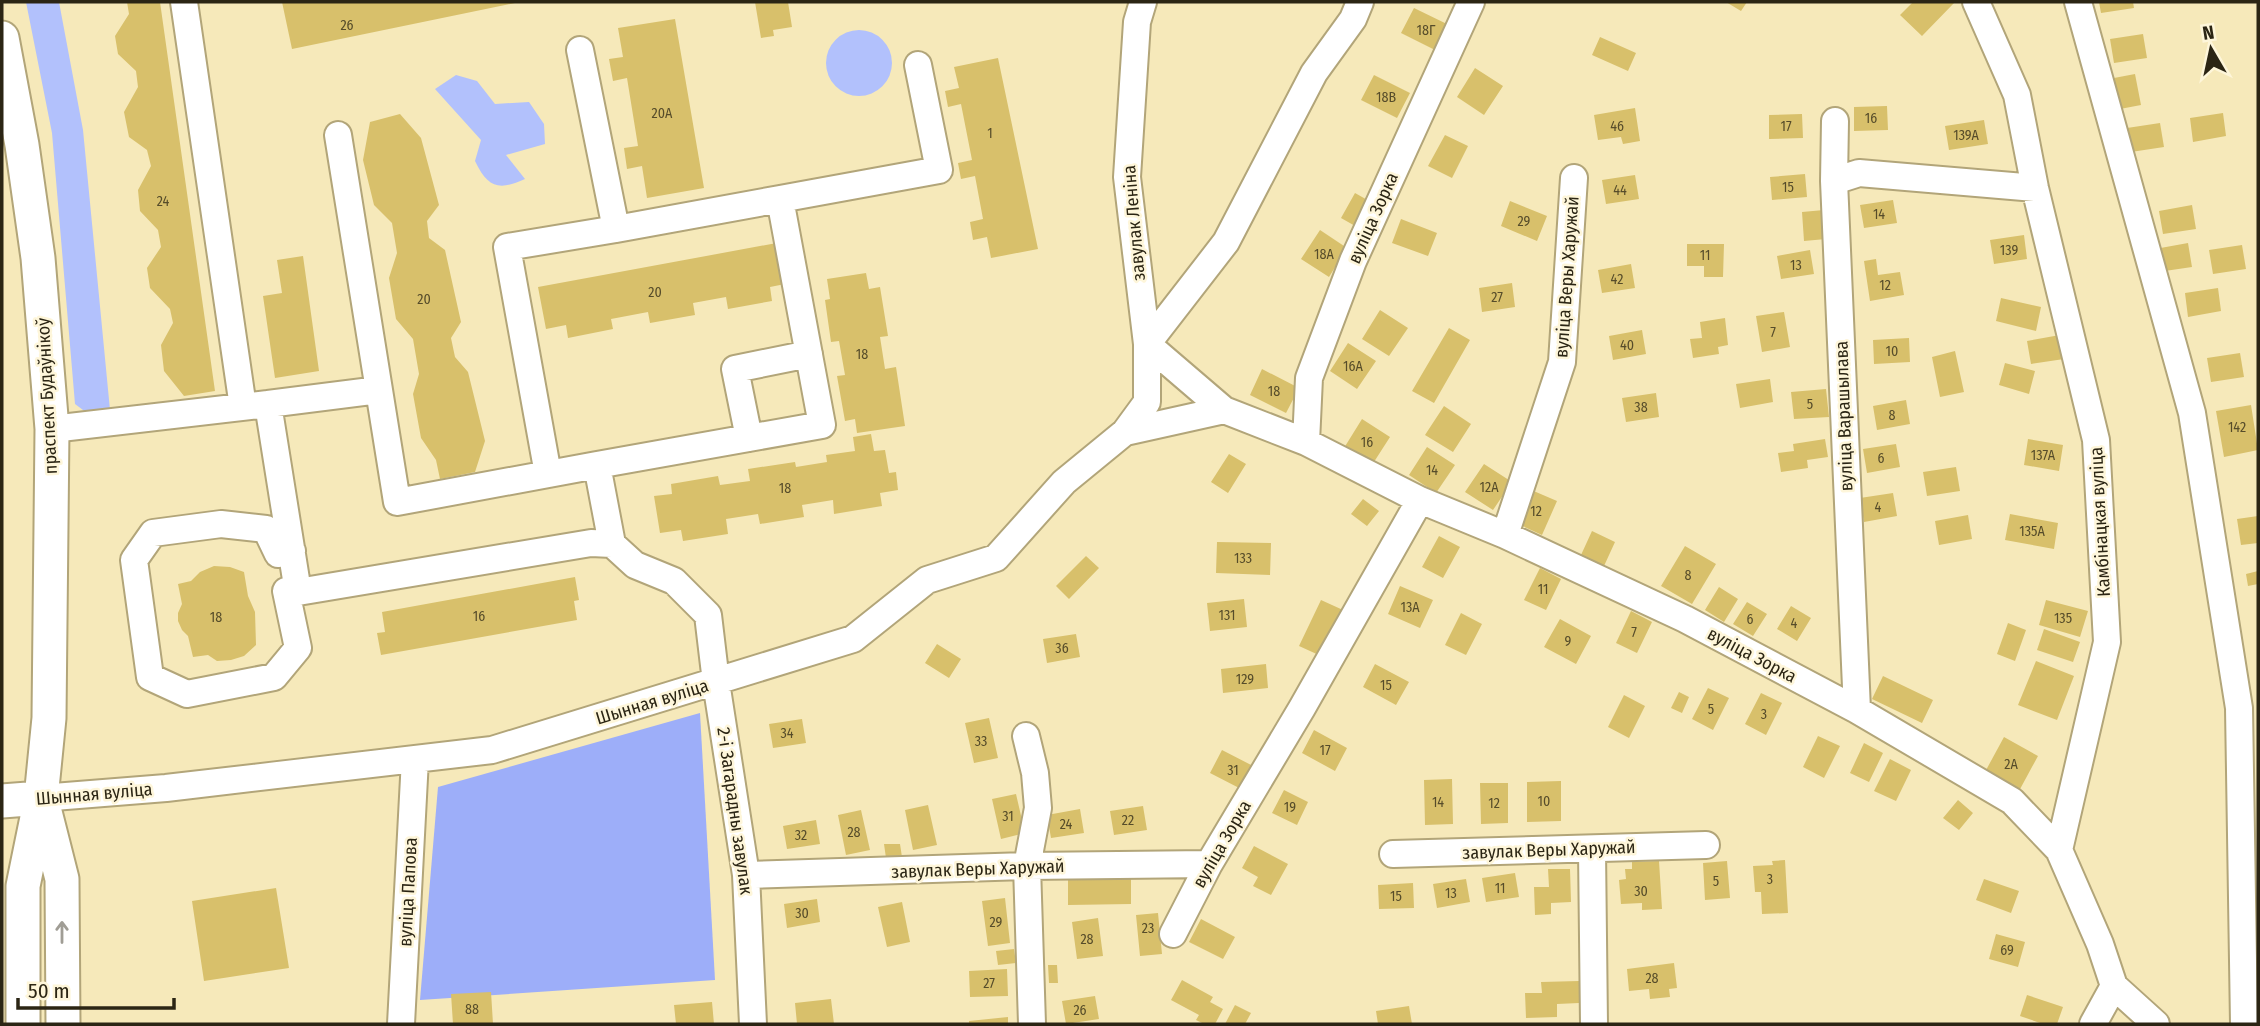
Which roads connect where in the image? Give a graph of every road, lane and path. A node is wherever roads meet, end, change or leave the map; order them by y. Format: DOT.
graph roads {
  1 [pos="184,2"];
  2 [pos="1143,2"];
  3 [pos="1360,2"];
  4 [pos="1471,2"];
  5 [pos="1976,2"];
  6 [pos="2078,2"];
  7 [pos="2,38"];
  8 [pos="580,50"];
  9 [pos="918,65"];
  10 [pos="1835,121"];
  11 [pos="338,135"];
  12 [pos="12,146"];
  13 [pos="1574,178"];
  14 [pos="1834,181"];
  15 [pos="2035,188"];
  16 [pos="779,199"];
  17 [pos="616,229"];
  18 [pos="1147,344"];
  19 [pos="808,354"];
  20 [pos="379,390"];
  21 [pos="256,406"];
  22 [pos="1224,410"];
  23 [pos="52,429"];
  24 [pos="1125,432"];
  25 [pos="749,438"];
  26 [pos="1306,442"];
  27 [pos="597,466"];
  28 [pos="548,474"];
  29 [pos="1420,500"];
  30 [pos="1505,535"];
  31 [pos="612,544"];
  32 [pos="292,551"];
  33 [pos="298,592"];
  34 [pos="716,682"];
  35 [pos="1857,710"];
  36 [pos="1026,736"];
  37 [pos="415,759"];
  38 [pos="41,798"];
  39 [pos="2,801"];
  40 [pos="1706,845"];
  41 [pos="1592,850"];
  42 [pos="2059,850"];
  43 [pos="1392,854"];
  44 [pos="1209,864"];
  45 [pos="1027,866"];
  46 [pos="747,875"];
  47 [pos="1173,934"];
  48 [pos="2114,986"];
  49 [pos="23,1024"];
  50 [pos="62,1024"];
  51 [pos="401,1024"];
  52 [pos="753,1024"];
  53 [pos="1032,1024"];
  54 [pos="1594,1024"];
  55 [pos="2093,1024"];
  56 [pos="2156,1024"];
  57 [pos="2244,1024"];
  1 -- 21 [label="street"];
  2 -- 18 [label="street, завулак Леніна"];
  3 -- 18 [label="street"];
  4 -- 26 [label="street, вуліца Зорка"];
  5 -- 15 [label="street, Камбінацкая вуліца"];
  6 -- 57 [label="street"];
  7 -- 12 [label="main road, праспект Будаўнікоў"];
  8 -- 17 [label="street"];
  9 -- 16 [label="street"];
  10 -- 14 [label="street, вуліца Варашылава"];
  11 -- 20 [label="street"];
  12 -- 23 [label="main road, праспект Будаўнікоў"];
  13 -- 30 [label="street, вуліца Веры Харужай"];
  14 -- 15 [label="street"];
  14 -- 35 [label="street, вуліца Варашылава"];
  15 -- 42 [label="street, Камбінацкая вуліца"];
  16 -- 17 [label="street"];
  16 -- 19 [label="street"];
  17 -- 28 [label="street"];
  18 -- 22 [label="street"];
  18 -- 24 [label="street, завулак Леніна"];
  19 -- 25 [label="street"];
  19 -- 25 [label="street"];
  20 -- 21 [label="street"];
  20 -- 28 [label="street"];
  21 -- 23 [label="street"];
  21 -- 32 [label="street"];
  22 -- 24 [label="street, Шынная вуліца"];
  22 -- 26 [label="street, вуліца Зорка"];
  23 -- 38 [label="main road, праспект Будаўнікоў"];
  24 -- 34 [label="street, Шынная вуліца"];
  25 -- 27 [label="street"];
  26 -- 29 [label="street, вуліца Зорка"];
  27 -- 28 [label="street"];
  27 -- 31 [label="street"];
  29 -- 30 [label="street, вуліца Зорка"];
  29 -- 44 [label="street, вуліца Зорка"];
  30 -- 35 [label="street, вуліца Зорка"];
  31 -- 33 [label="street"];
  31 -- 34 [label="street, 2-і Загарадны завулак"];
  32 -- 33 [label="street"];
  32 -- 33 [label="street"];
  34 -- 37 [label="street, Шынная вуліца"];
  34 -- 46 [label="street, 2-і Загарадны завулак"];
  35 -- 42 [label="street, вуліца Зорка"];
  36 -- 45 [label="street"];
  37 -- 38 [label="street, Шынная вуліца"];
  37 -- 51 [label="street, вуліца Папова"];
  38 -- 39 [label="main road, Шынная вуліца"];
  38 -- 49 [label="main road, праспект Будаўнікоў"];
  50 -- 38 [label="main road, праспект Будаўнікоў, one-way"];
  40 -- 41 [label="street, завулак Веры Харужай"];
  41 -- 43 [label="street, завулак Веры Харужай"];
  41 -- 54 [label="street"];
  42 -- 48 [label="street"];
  44 -- 45 [label="street, завулак Веры Харужай"];
  44 -- 47 [label="street, вуліца Зорка"];
  45 -- 46 [label="street, завулак Веры Харужай"];
  45 -- 53 [label="street"];
  46 -- 52 [label="street, 2-і Загарадны завулак"];
  48 -- 55 [label="street"];
  48 -- 56 [label="street"];
}
